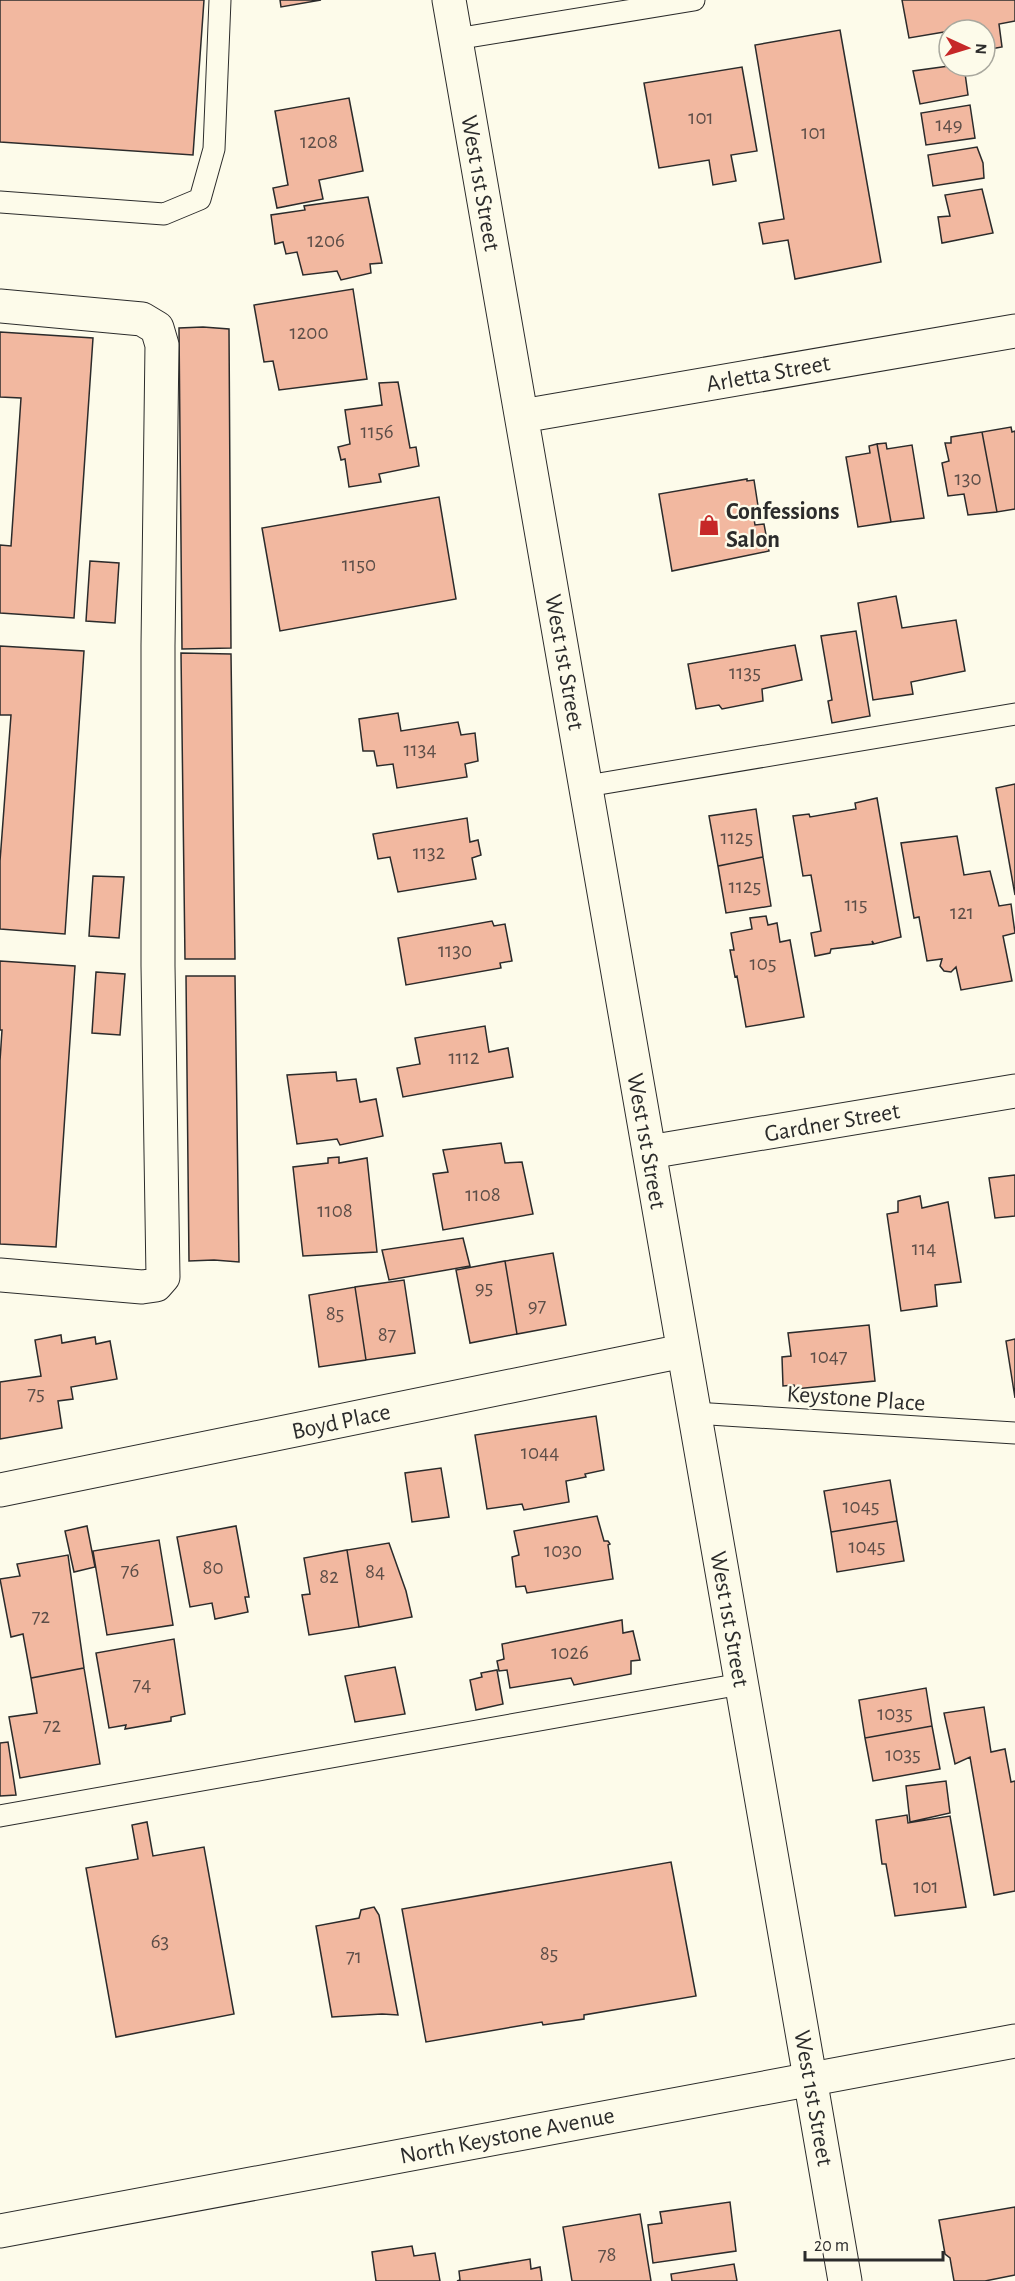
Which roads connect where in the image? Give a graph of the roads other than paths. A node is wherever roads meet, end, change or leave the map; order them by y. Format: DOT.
graph roads {
  1 [pos="220,0"];
  2 [pos="449,0"];
  3 [pos="694,0"];
  4 [pos="456,39"];
  5 [pos="0,202"];
  6 [pos="0,306"];
  7 [pos="1015,331"];
  8 [pos="522,416"];
  9 [pos="1015,714"];
  10 [pos="587,786"];
  11 [pos="1015,1090"];
  12 [pos="649,1152"];
  13 [pos="0,1275"];
  14 [pos="683,1351"];
  15 [pos="694,1413"];
  16 [pos="1015,1433"];
  17 [pos="0,1490"];
  18 [pos="741,1684"];
  19 [pos="0,1816"];
  20 [pos="1015,2041"];
  21 [pos="810,2078"];
  22 [pos="0,2231"];
  23 [pos="845,2281"];
  1 -- 5 [label="lane"];
  2 -- 4 [label="street, West 1st Street"];
  3 -- 4 [label="lane"];
  4 -- 8 [label="street, West 1st Street"];
  6 -- 13 [label="street"];
  7 -- 8 [label="street, Arletta Street"];
  8 -- 10 [label="street, West 1st Street"];
  9 -- 10 [label="lane"];
  10 -- 12 [label="street, West 1st Street"];
  11 -- 12 [label="street, Gardner Street"];
  12 -- 14 [label="street, West 1st Street"];
  14 -- 15 [label="street, West 1st Street"];
  14 -- 17 [label="street, Boyd Place"];
  15 -- 16 [label="lane, Keystone Place"];
  15 -- 18 [label="street, West 1st Street"];
  18 -- 19 [label="lane"];
  18 -- 21 [label="street, West 1st Street"];
  20 -- 21 [label="street, North Keystone Avenue"];
  21 -- 22 [label="street, North Keystone Avenue"];
  21 -- 23 [label="street, West 1st Street"];
}
